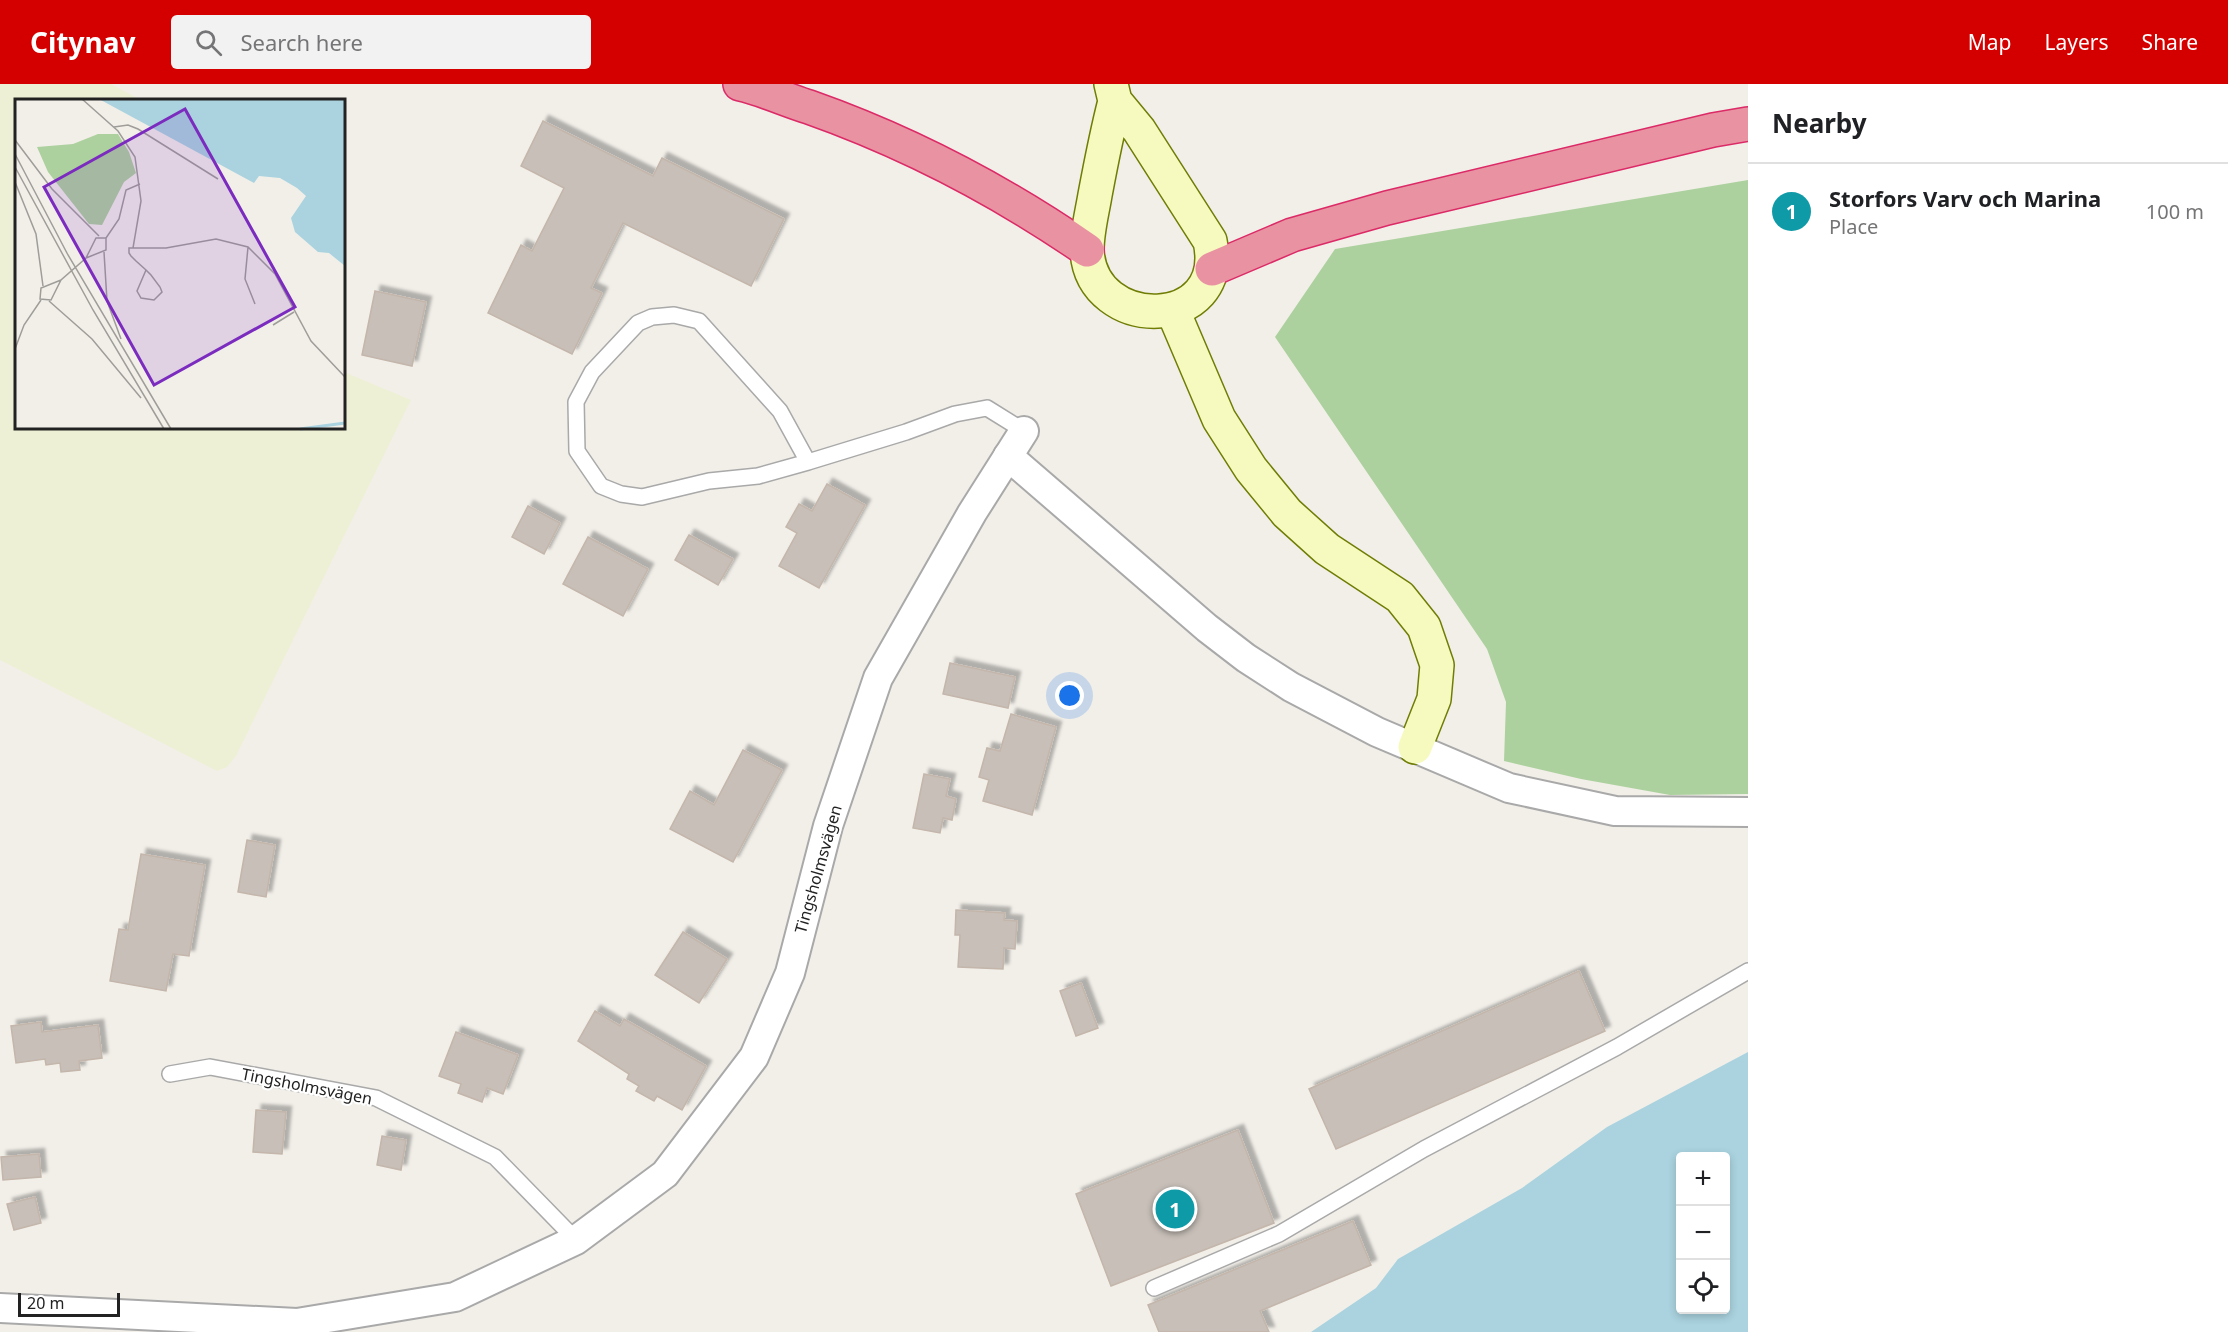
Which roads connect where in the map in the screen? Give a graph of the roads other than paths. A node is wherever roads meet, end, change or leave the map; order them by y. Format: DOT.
graph roads {
  1 [pos="740,84"];
  2 [pos="1113,92"];
  3 [pos="1748,124"];
  4 [pos="1088,250"];
  5 [pos="1212,269"];
  6 [pos="1173,311"];
  7 [pos="1024,431"];
  8 [pos="1008,456"];
  9 [pos="808,462"];
  10 [pos="1416,747"];
  11 [pos="1748,812"];
  12 [pos="1748,971"];
  13 [pos="170,1074"];
  14 [pos="576,1240"];
  15 [pos="1154,1288"];
  16 [pos="0,1308"];
  1 -- 4 [label="highway"];
  2 -- 4 [label="street"];
  2 -- 5 [label="street"];
  3 -- 5 [label="highway"];
  4 -- 6 [label="street"];
  5 -- 6 [label="street"];
  6 -- 10 [label="street"];
  7 -- 8 [label="street, Tingsholmsvägen"];
  7 -- 9 [label="lane"];
  8 -- 10 [label="street"];
  8 -- 14 [label="street, Tingsholmsvägen"];
  9 -- 9 [label="lane"];
  10 -- 11 [label="street"];
  12 -- 15 [label="lane"];
  13 -- 14 [label="lane, Tingsholmsvägen"];
  14 -- 16 [label="street, Tingsholmsvägen"];
}
